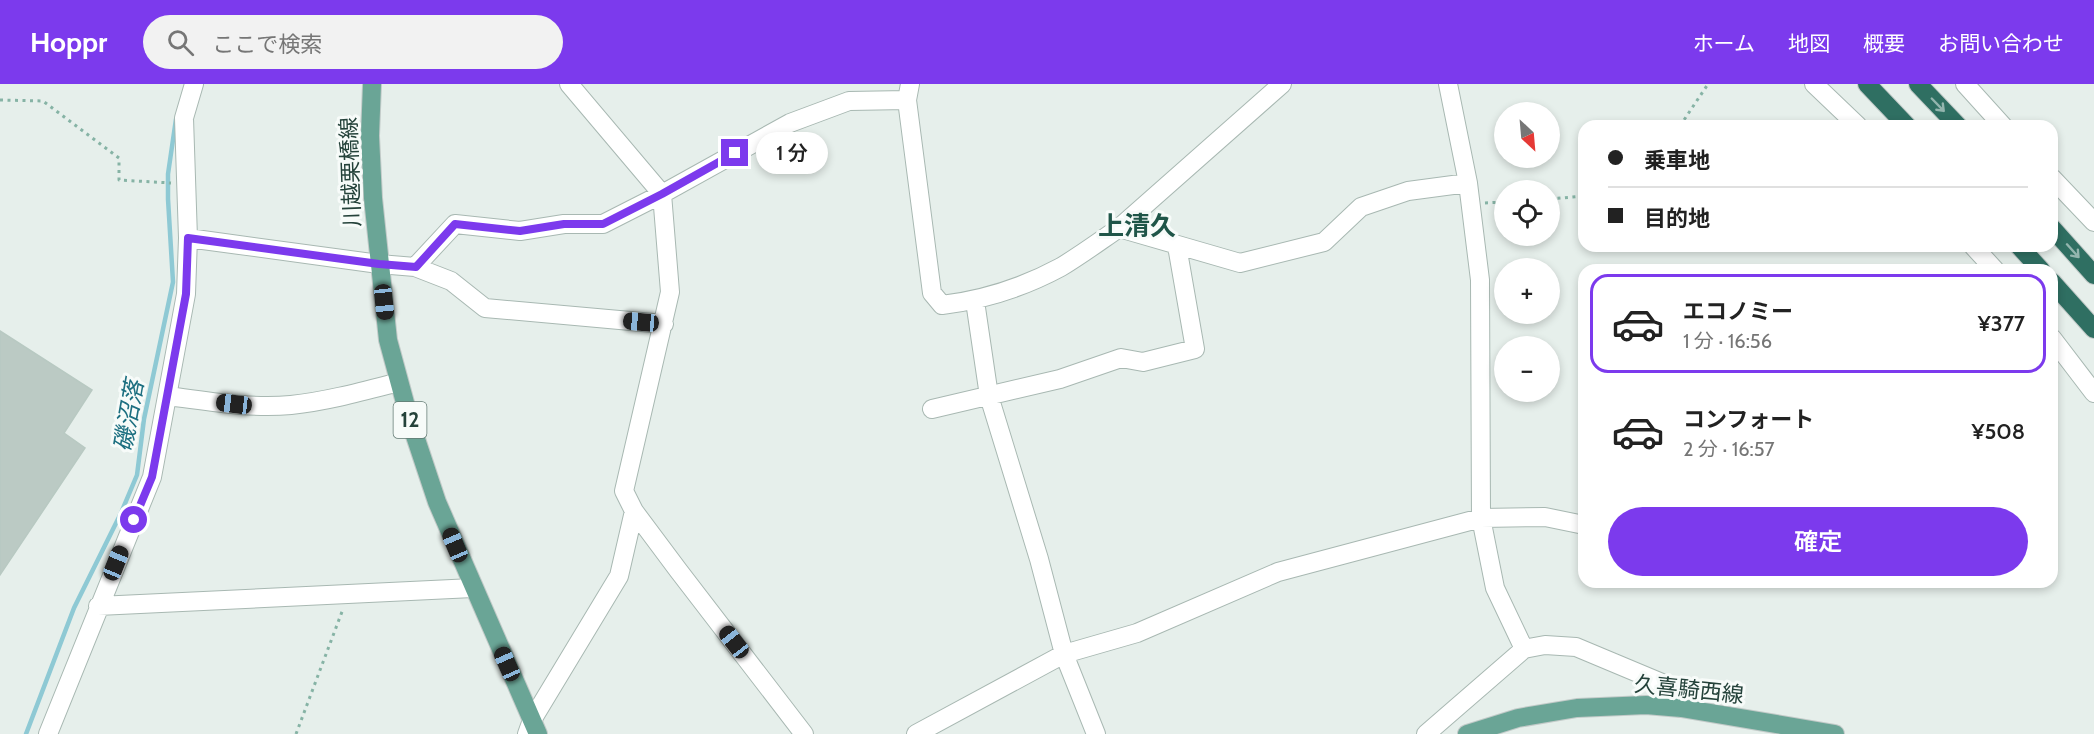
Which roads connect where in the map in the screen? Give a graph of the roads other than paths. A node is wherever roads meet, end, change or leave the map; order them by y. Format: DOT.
graph roads {
  1 [pos="194,84"];
  2 [pos="372,84"];
  3 [pos="568,84"];
  4 [pos="1282,84"];
  5 [pos="1448,84"];
  6 [pos="1814,84"];
  7 [pos="1867,84"];
  8 [pos="1918,84"];
  9 [pos="1965,84"];
  10 [pos="908,92"];
  11 [pos="1852,120"];
  12 [pos="1901,120"];
  13 [pos="1952,120"];
  14 [pos="1998,120"];
  15 [pos="1468,183"];
  16 [pos="2058,184"];
  17 [pos="662,194"];
  18 [pos="2094,222"];
  19 [pos="1119,228"];
  20 [pos="2058,235"];
  21 [pos="188,238"];
  22 [pos="1177,246"];
  23 [pos="1978,252"];
  24 [pos="2024,252"];
  25 [pos="379,264"];
  26 [pos="1990,264"];
  27 [pos="2036,264"];
  28 [pos="416,267"];
  29 [pos="2094,275"];
  30 [pos="2058,289"];
  31 [pos="975,301"];
  32 [pos="664,324"];
  33 [pos="2094,329"];
  34 [pos="2058,343"];
  35 [pos="2058,346"];
  36 [pos="2094,372"];
  37 [pos="399,382"];
  38 [pos="2094,393"];
  39 [pos="167,396"];
  40 [pos="990,396"];
  41 [pos="932,409"];
  42 [pos="634,511"];
  43 [pos="1481,518"];
  44 [pos="1578,524"];
  45 [pos="473,588"];
  46 [pos="98,606"];
  47 [pos="1524,649"];
  48 [pos="1064,654"];
  49 [pos="1681,708"];
  50 [pos="1760,722"];
  51 [pos="532,729"];
  52 [pos="48,734"];
  53 [pos="804,734"];
  54 [pos="916,734"];
  55 [pos="1096,734"];
  56 [pos="1426,734"];
  57 [pos="1467,734"];
  58 [pos="1776,734"];
  59 [pos="1835,734"];
  1 -- 21 [label="street"];
  2 -- 25 [label="main road, 川越栗橋線 / 12"];
  3 -- 17 [label="street"];
  4 -- 19 [label="street"];
  5 -- 15 [label="street"];
  6 -- 11 [label="street"];
  7 -- 12 [label="highway"];
  8 -- 13 [label="highway, one-way"];
  9 -- 14 [label="street"];
  10 -- 17 [label="street"];
  10 -- 31 [label="street"];
  15 -- 22 [label="street"];
  15 -- 43 [label="street"];
  16 -- 18 [label="street"];
  17 -- 28 [label="street"];
  17 -- 32 [label="street"];
  19 -- 22 [label="street"];
  19 -- 31 [label="street"];
  20 -- 29 [label="highway, one-way"];
  21 -- 25 [label="street"];
  21 -- 39 [label="street"];
  22 -- 40 [label="street"];
  23 -- 26 [label="street"];
  24 -- 27 [label="highway"];
  25 -- 28 [label="street"];
  25 -- 37 [label="main road, 川越栗橋線 / 12"];
  28 -- 32 [label="street"];
  30 -- 33 [label="highway"];
  31 -- 40 [label="street"];
  32 -- 42 [label="street"];
  34 -- 36 [label="street"];
  35 -- 38 [label="street"];
  37 -- 39 [label="street"];
  37 -- 45 [label="main road, 川越栗橋線 / 12"];
  39 -- 46 [label="street"];
  40 -- 41 [label="street"];
  40 -- 48 [label="street"];
  42 -- 51 [label="street"];
  42 -- 53 [label="street"];
  43 -- 44 [label="street"];
  43 -- 47 [label="street"];
  43 -- 48 [label="street"];
  45 -- 46 [label="street"];
  45 -- 51 [label="main road, 川越栗橋線 / 12"];
  46 -- 52 [label="street"];
  47 -- 49 [label="street"];
  47 -- 56 [label="street"];
  48 -- 54 [label="street"];
  48 -- 55 [label="street"];
  49 -- 50 [label="main road, 久喜騎西線"];
  49 -- 57 [label="main road, 久喜騎西線"];
  50 -- 58 [label="street"];
  50 -- 59 [label="main road, 久喜騎西線"];
}
